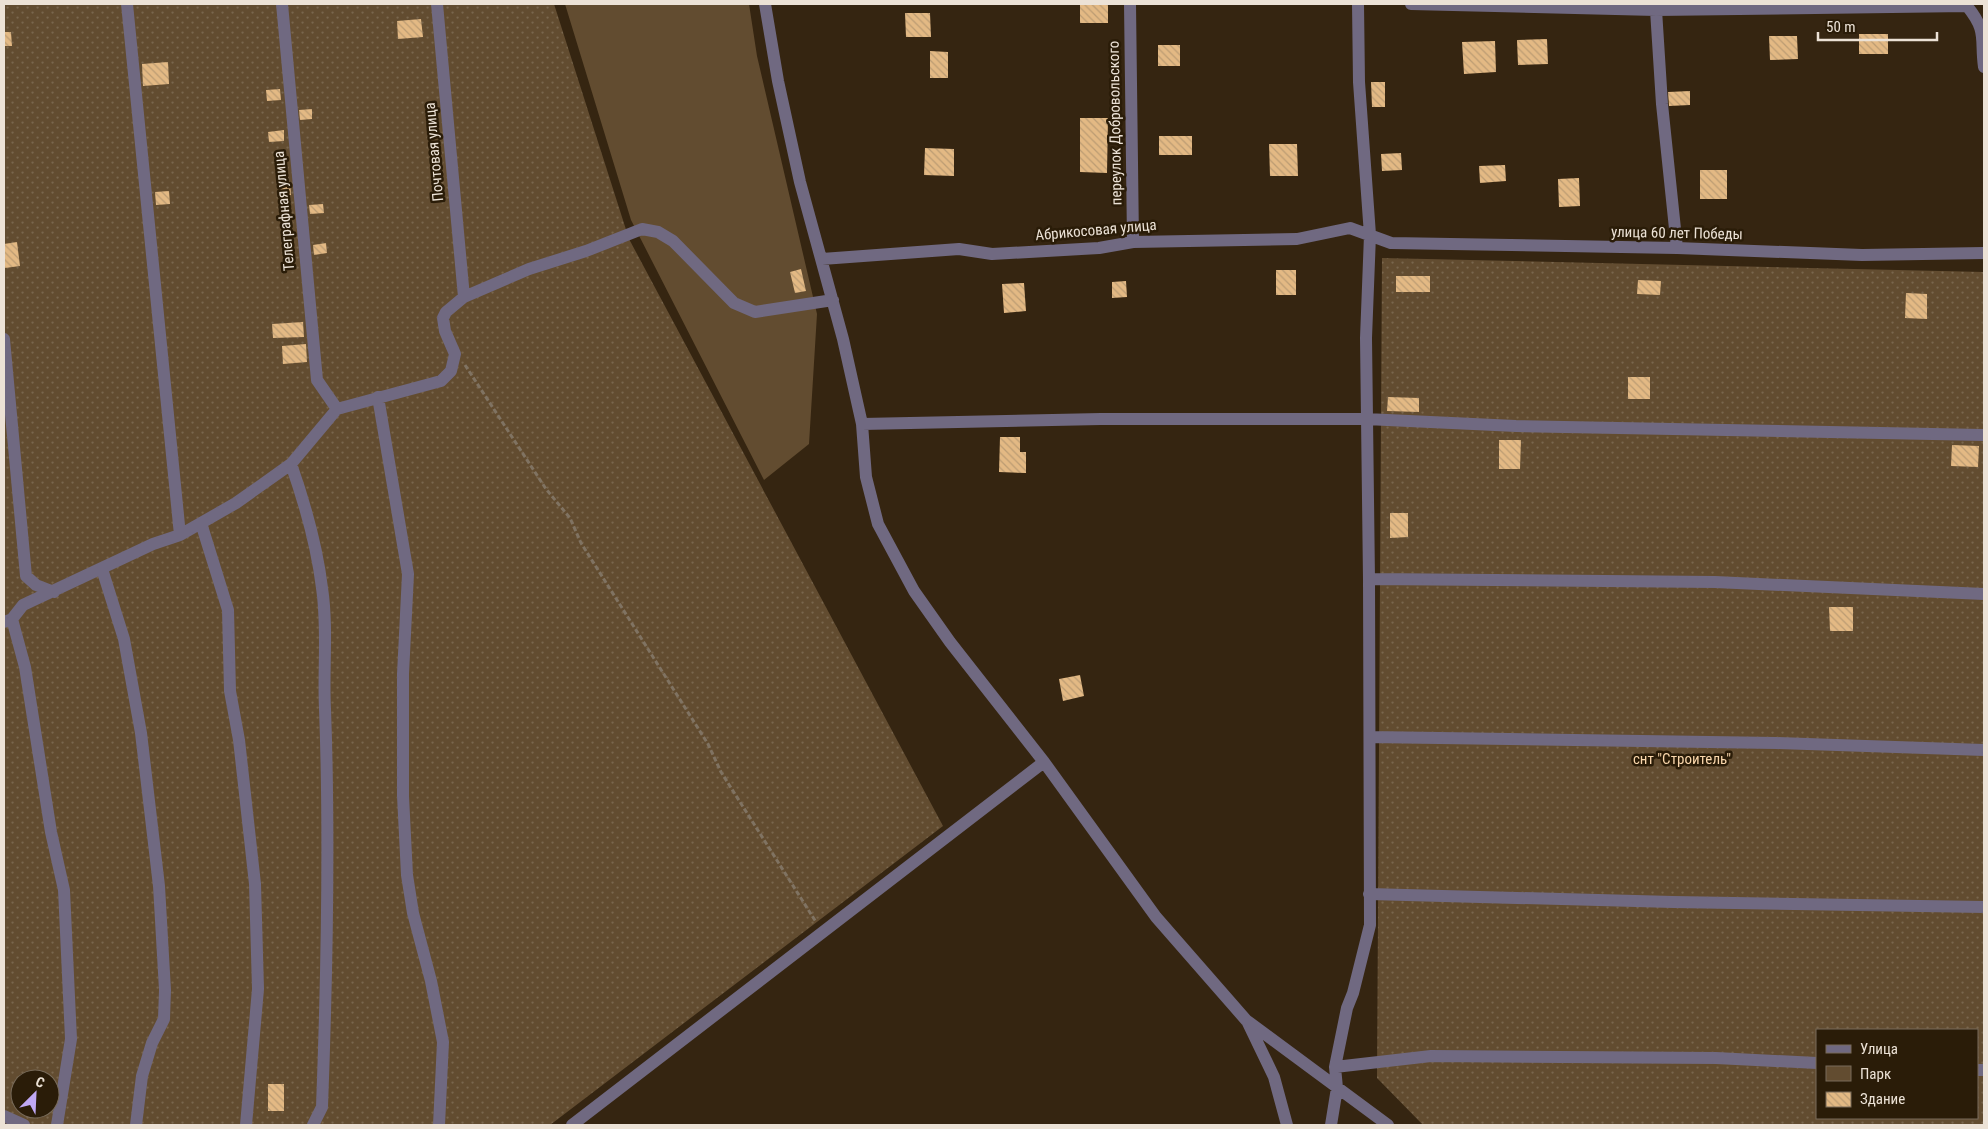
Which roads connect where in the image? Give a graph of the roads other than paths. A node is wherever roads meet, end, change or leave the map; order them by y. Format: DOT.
graph roads {
  1 [pos="127,4"];
  2 [pos="282,4"];
  3 [pos="437,4"];
  4 [pos="765,4"];
  5 [pos="1130,4"];
  6 [pos="1362,4"];
  7 [pos="1411,4"];
  8 [pos="1656,10"];
  9 [pos="1984,67"];
  10 [pos="1370,235"];
  11 [pos="1133,242"];
  12 [pos="1677,248"];
  13 [pos="1984,253"];
  14 [pos="822,259"];
  15 [pos="464,297"];
  16 [pos="833,300"];
  17 [pos="4,339"];
  18 [pos="378,398"];
  19 [pos="337,409"];
  20 [pos="1366,420"];
  21 [pos="862,424"];
  22 [pos="1984,435"];
  23 [pos="291,464"];
  24 [pos="201,523"];
  25 [pos="180,535"];
  26 [pos="102,569"];
  27 [pos="1369,579"];
  28 [pos="54,592"];
  29 [pos="1984,594"];
  30 [pos="8,620"];
  31 [pos="1370,737"];
  32 [pos="1984,750"];
  33 [pos="1044,762"];
  34 [pos="1369,894"];
  35 [pos="1984,907"];
  36 [pos="1246,1020"];
  37 [pos="1816,1063"];
  38 [pos="1336,1067"];
  39 [pos="1338,1088"];
  40 [pos="4,1116"];
  41 [pos="24,1125"];
  42 [pos="57,1125"];
  43 [pos="136,1125"];
  44 [pos="246,1125"];
  45 [pos="313,1125"];
  46 [pos="439,1125"];
  47 [pos="572,1125"];
  48 [pos="1287,1125"];
  49 [pos="1330,1125"];
  50 [pos="1388,1125"];
  1 -- 25 [label="street"];
  2 -- 19 [label="street, Телеграфная улица"];
  3 -- 15 [label="street, Почтовая улица"];
  4 -- 14 [label="street"];
  5 -- 11 [label="street, переулок Добровольского"];
  6 -- 10 [label="street"];
  7 -- 8 [label="street"];
  8 -- 9 [label="street"];
  8 -- 12 [label="street"];
  10 -- 11 [label="street, Абрикосовая улица"];
  10 -- 12 [label="street, улица 60 лет Победы"];
  10 -- 20 [label="street"];
  11 -- 14 [label="street, Абрикосовая улица"];
  12 -- 13 [label="street, улица 60 лет Победы"];
  14 -- 16 [label="street"];
  15 -- 16 [label="street"];
  15 -- 18 [label="street"];
  16 -- 21 [label="street"];
  17 -- 28 [label="street"];
  18 -- 19 [label="street"];
  18 -- 46 [label="street"];
  19 -- 23 [label="street"];
  20 -- 21 [label="street"];
  20 -- 22 [label="street"];
  20 -- 27 [label="street"];
  21 -- 33 [label="street"];
  23 -- 24 [label="street"];
  23 -- 45 [label="street"];
  24 -- 25 [label="street"];
  24 -- 44 [label="street"];
  25 -- 26 [label="street"];
  26 -- 28 [label="street"];
  26 -- 43 [label="street"];
  27 -- 29 [label="street"];
  27 -- 31 [label="street"];
  28 -- 30 [label="street"];
  30 -- 42 [label="street"];
  31 -- 32 [label="street"];
  31 -- 34 [label="street"];
  33 -- 36 [label="street"];
  33 -- 47 [label="street"];
  34 -- 35 [label="street"];
  34 -- 38 [label="street"];
  36 -- 39 [label="street"];
  36 -- 48 [label="street"];
  37 -- 38 [label="street"];
  38 -- 39 [label="street"];
  39 -- 49 [label="street"];
  39 -- 50 [label="street"];
  40 -- 41 [label="street"];
}
